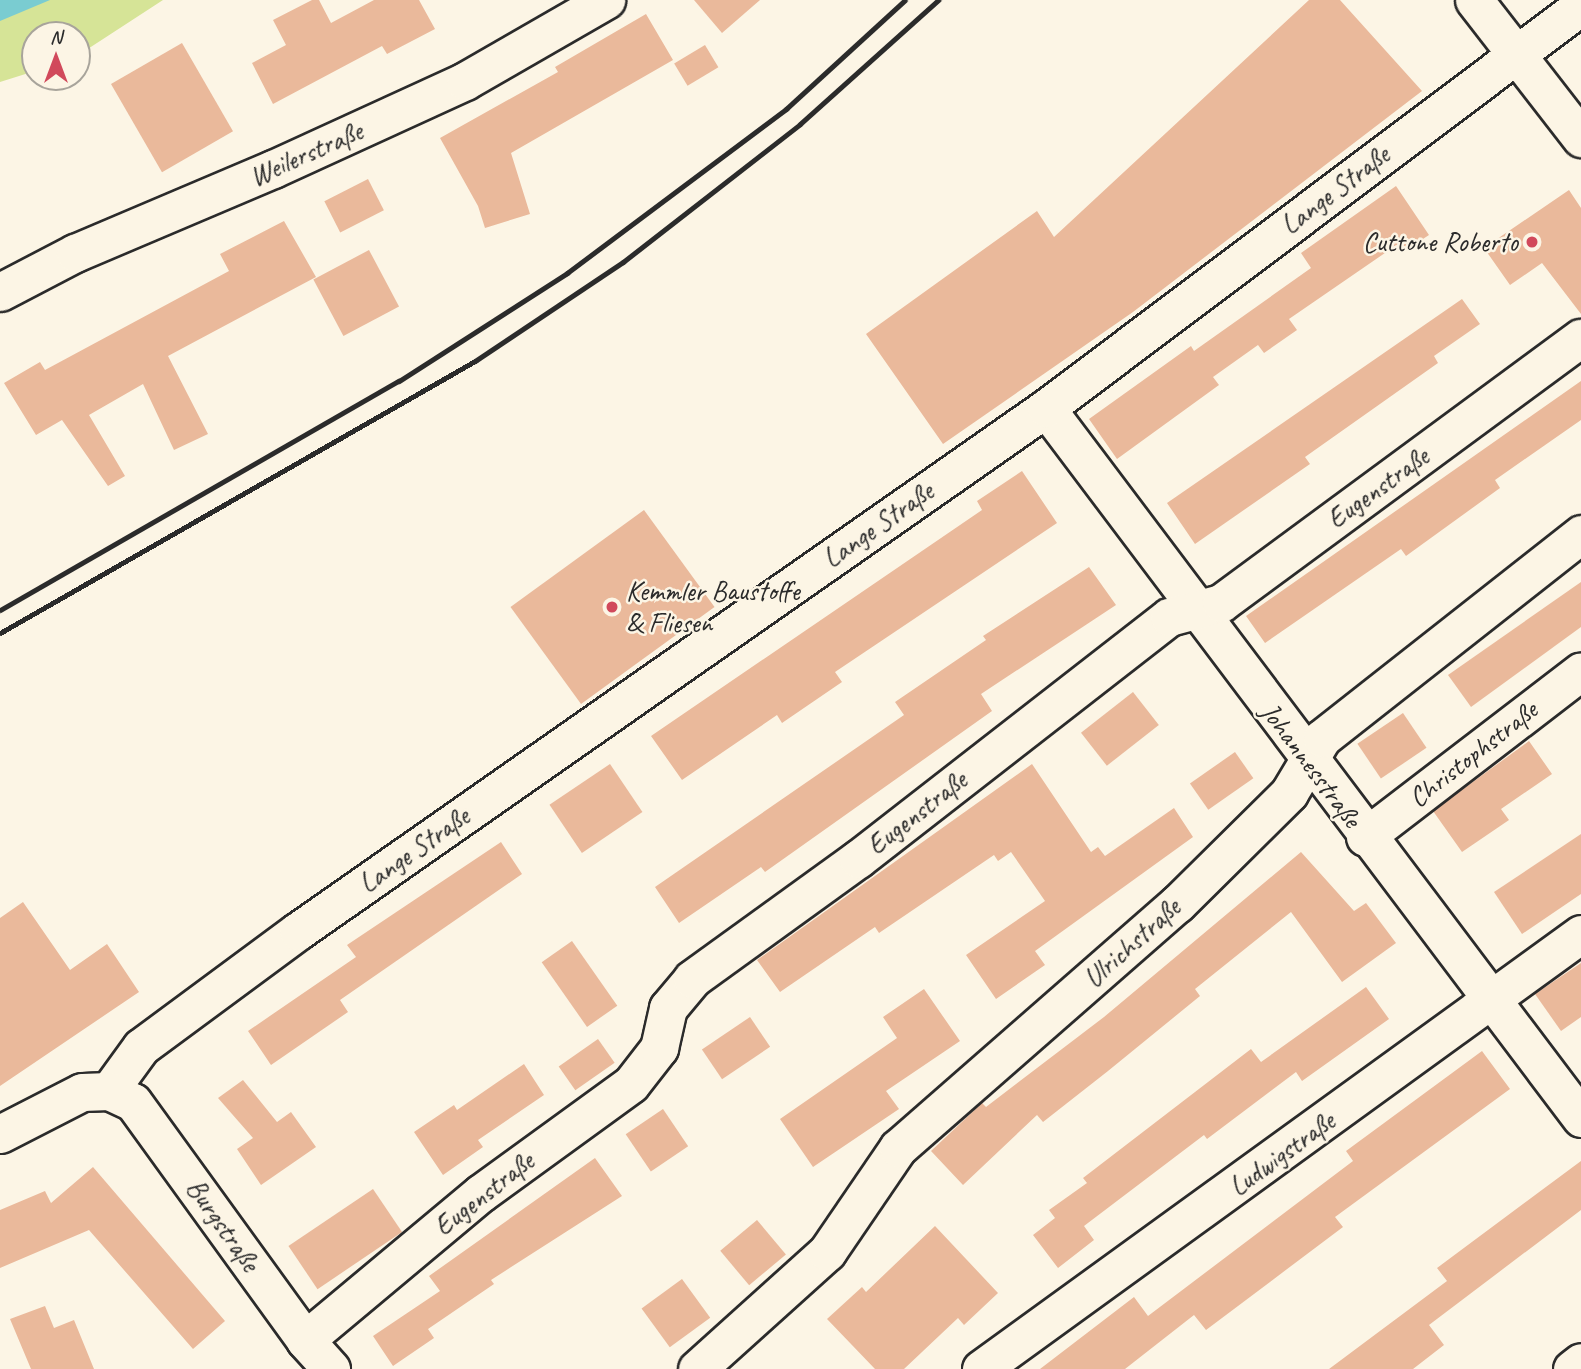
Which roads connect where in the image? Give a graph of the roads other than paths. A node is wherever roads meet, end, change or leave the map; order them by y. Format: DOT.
graph roads {
  1 [pos="606,0"];
  2 [pos="1474,0"];
  3 [pos="1581,6"];
  4 [pos="1518,54"];
  5 [pos="1581,138"];
  6 [pos="0,292"];
  7 [pos="1581,338"];
  8 [pos="1046,408"];
  9 [pos="1581,534"];
  10 [pos="1194,610"];
  11 [pos="1581,671"];
  12 [pos="1309,762"];
  13 [pos="1365,837"];
  14 [pos="1581,934"];
  15 [pos="1491,1002"];
  16 [pos="108,1091"];
  17 [pos="1581,1118"];
  18 [pos="0,1134"];
  19 [pos="305,1340"];
  20 [pos="1581,1362"];
  21 [pos="331,1369"];
  22 [pos="697,1369"];
  23 [pos="981,1369"];
  24 [pos="1573,1369"];
  1 -- 6 [label="street, Weilerstraße"];
  2 -- 4 [label="street"];
  3 -- 4 [label="street, Lange Straße"];
  4 -- 5 [label="street"];
  4 -- 8 [label="street, Lange Straße"];
  7 -- 10 [label="street, Eugenstraße"];
  8 -- 10 [label="street, Johannesstraße"];
  8 -- 16 [label="street, Lange Straße"];
  9 -- 12 [label="street, Ulrichstraße"];
  10 -- 12 [label="street, Johannesstraße"];
  10 -- 19 [label="street, Eugenstraße"];
  11 -- 13 [label="street, Christophstraße"];
  12 -- 13 [label="street, Johannesstraße"];
  12 -- 22 [label="street, Ulrichstraße"];
  13 -- 15 [label="street, Johannesstraße"];
  14 -- 15 [label="street, Ludwigstraße"];
  15 -- 17 [label="street, Johannesstraße"];
  15 -- 23 [label="street, Ludwigstraße"];
  16 -- 18 [label="street"];
  16 -- 19 [label="street, Burgstraße"];
  19 -- 21 [label="street, Burgstraße"];
  20 -- 24 [label="street"];
}
